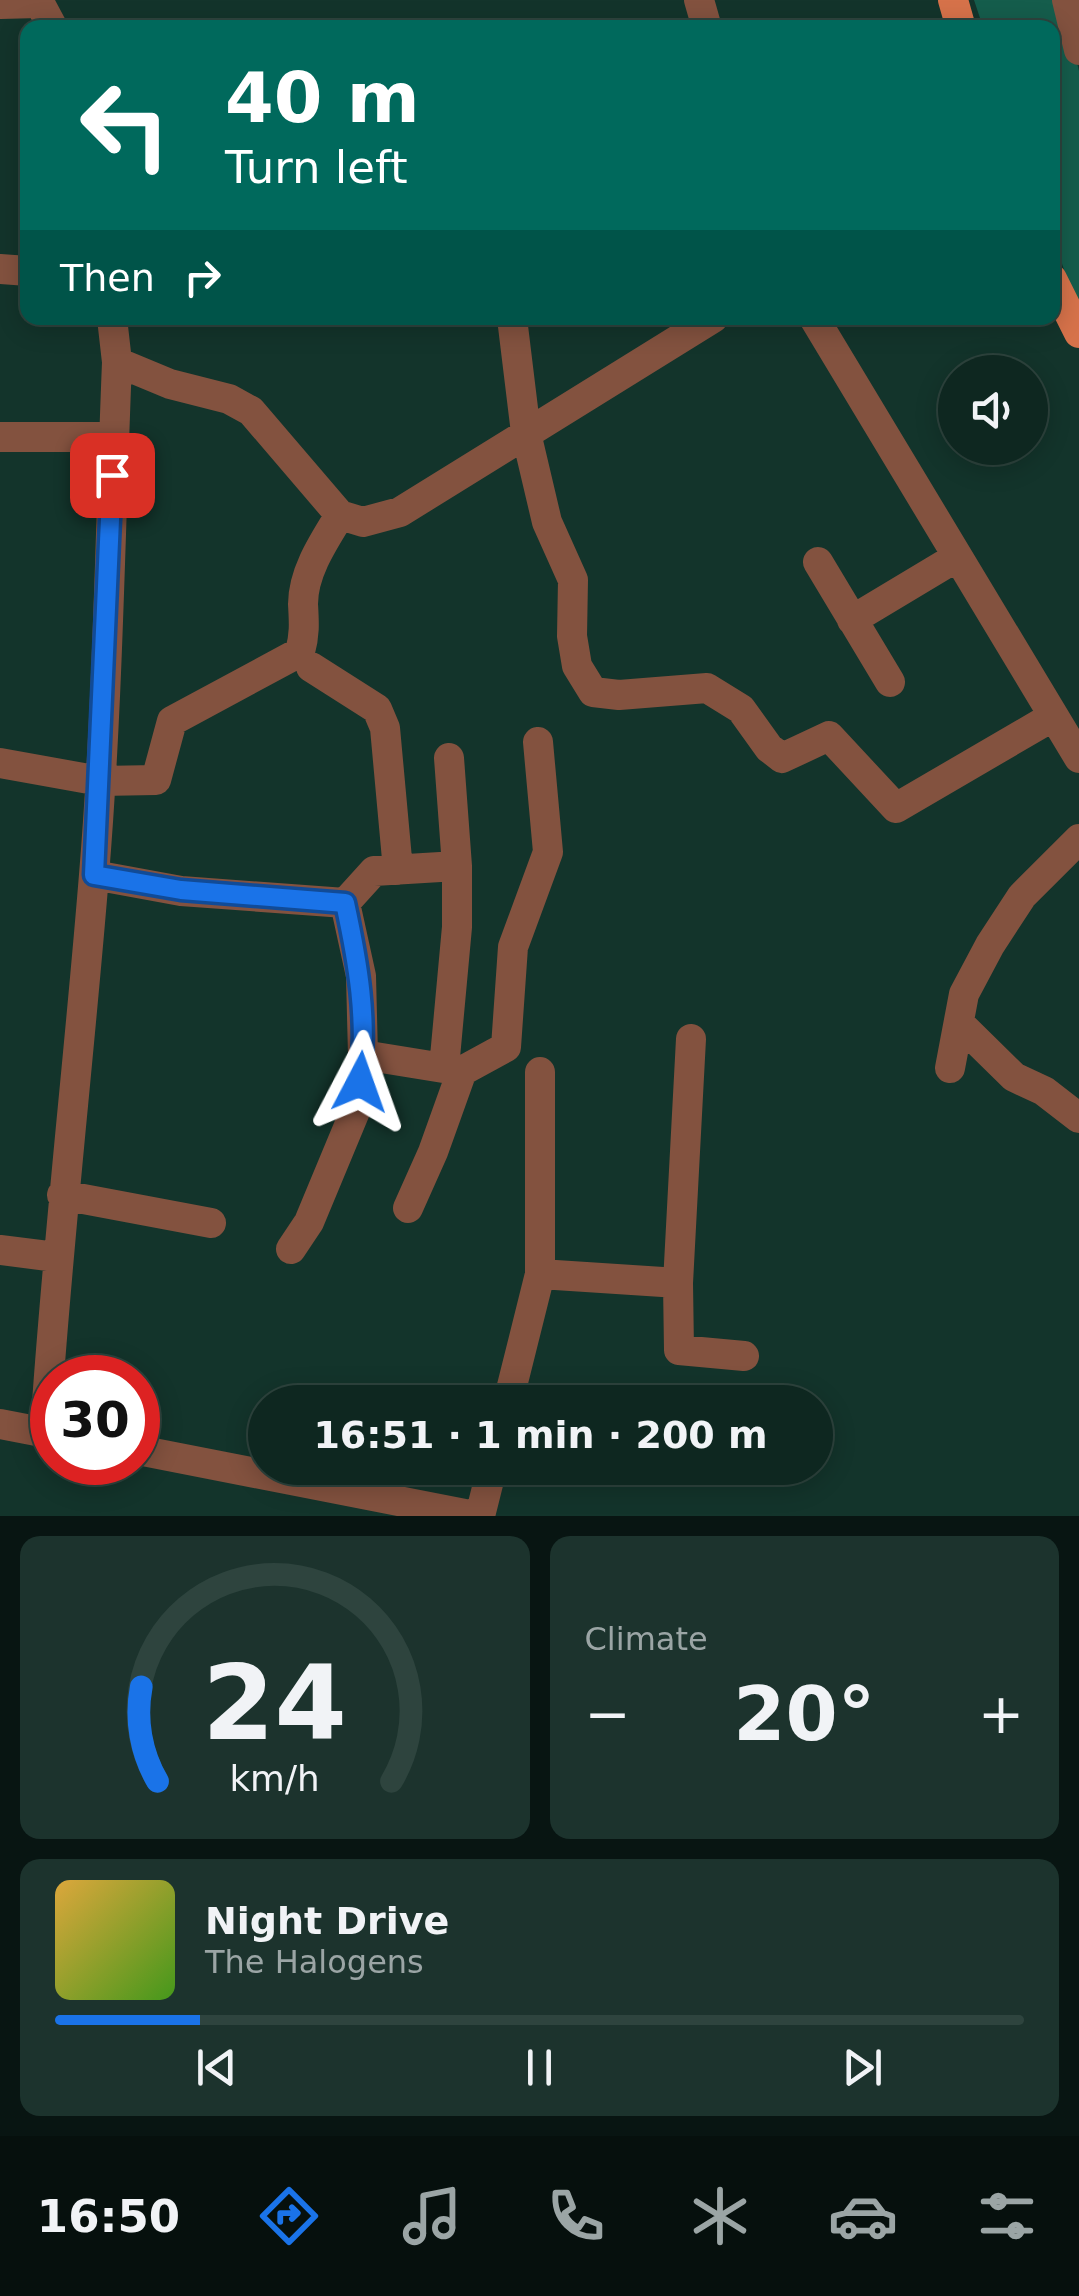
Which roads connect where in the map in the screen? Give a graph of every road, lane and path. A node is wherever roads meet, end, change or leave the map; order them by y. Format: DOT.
graph roads {
  1 [pos="1066,0"];
  2 [pos="0,4"];
  3 [pos="44,10"];
  4 [pos="1079,50"];
  5 [pos="1060,295"];
  6 [pos="113,325"];
  7 [pos="513,325"];
  8 [pos="702,325"];
  9 [pos="818,325"];
  10 [pos="1079,332"];
  11 [pos="116,362"];
  12 [pos="526,433"];
  13 [pos="0,436"];
  14 [pos="114,436"];
  15 [pos="340,515"];
  16 [pos="957,557"];
  17 [pos="818,562"];
  18 [pos="852,620"];
  19 [pos="311,667"];
  20 [pos="890,682"];
  21 [pos="1052,717"];
  22 [pos="538,742"];
  23 [pos="449,758"];
  24 [pos="1079,758"];
  25 [pos="0,762"];
  26 [pos="100,781"];
  27 [pos="1079,839"];
  28 [pos="458,866"];
  29 [pos="398,870"];
  30 [pos="94,875"];
  31 [pos="345,903"];
  32 [pos="960,1024"];
  33 [pos="691,1039"];
  34 [pos="363,1055"];
  35 [pos="950,1068"];
  36 [pos="453,1070"];
  37 [pos="540,1072"];
  38 [pos="1079,1118"];
  39 [pos="62,1196"];
  40 [pos="408,1208"];
  41 [pos="211,1222"];
  42 [pos="291,1249"];
  43 [pos="0,1250"];
  44 [pos="56,1257"];
  45 [pos="540,1274"];
  46 [pos="678,1284"];
  47 [pos="52,1355"];
  48 [pos="744,1356"];
  49 [pos="512,1385"];
  50 [pos="0,1424"];
  51 [pos="30,1430"];
  52 [pos="160,1454"];
  53 [pos="248,1471"];
  54 [pos="314,1485"];
  55 [pos="319,1485"];
  56 [pos="487,1485"];
  57 [pos="324,1516"];
  58 [pos="478,1516"];
  1 -- 4 [label="street"];
  2 -- 3 [label="street"];
  5 -- 10 [label="main road"];
  6 -- 11 [label="street"];
  7 -- 12 [label="street"];
  8 -- 12 [label="street"];
  9 -- 16 [label="street"];
  11 -- 14 [label="street"];
  11 -- 15 [label="street"];
  12 -- 15 [label="street"];
  12 -- 21 [label="street"];
  13 -- 14 [label="street"];
  14 -- 26 [label="street"];
  15 -- 26 [label="street"];
  16 -- 18 [label="street"];
  16 -- 21 [label="street"];
  17 -- 18 [label="street"];
  18 -- 20 [label="street"];
  19 -- 29 [label="street"];
  21 -- 24 [label="street"];
  22 -- 36 [label="street"];
  23 -- 28 [label="street"];
  25 -- 26 [label="street"];
  26 -- 30 [label="street"];
  27 -- 32 [label="street"];
  28 -- 29 [label="street"];
  28 -- 36 [label="street"];
  29 -- 31 [label="street"];
  30 -- 31 [label="street"];
  30 -- 39 [label="street"];
  31 -- 34 [label="street"];
  32 -- 35 [label="street"];
  32 -- 38 [label="street"];
  33 -- 46 [label="street"];
  34 -- 36 [label="street"];
  34 -- 42 [label="street"];
  36 -- 40 [label="street"];
  37 -- 45 [label="street"];
  39 -- 41 [label="street"];
  39 -- 44 [label="street"];
  43 -- 44 [label="street"];
  44 -- 47 [label="street"];
  45 -- 46 [label="street"];
  45 -- 49 [label="street"];
  46 -- 48 [label="street"];
  50 -- 51 [label="street"];
  52 -- 53 [label="street"];
  54 -- 57 [label="street"];
  55 -- 58 [label="street"];
  56 -- 58 [label="street"];
}
